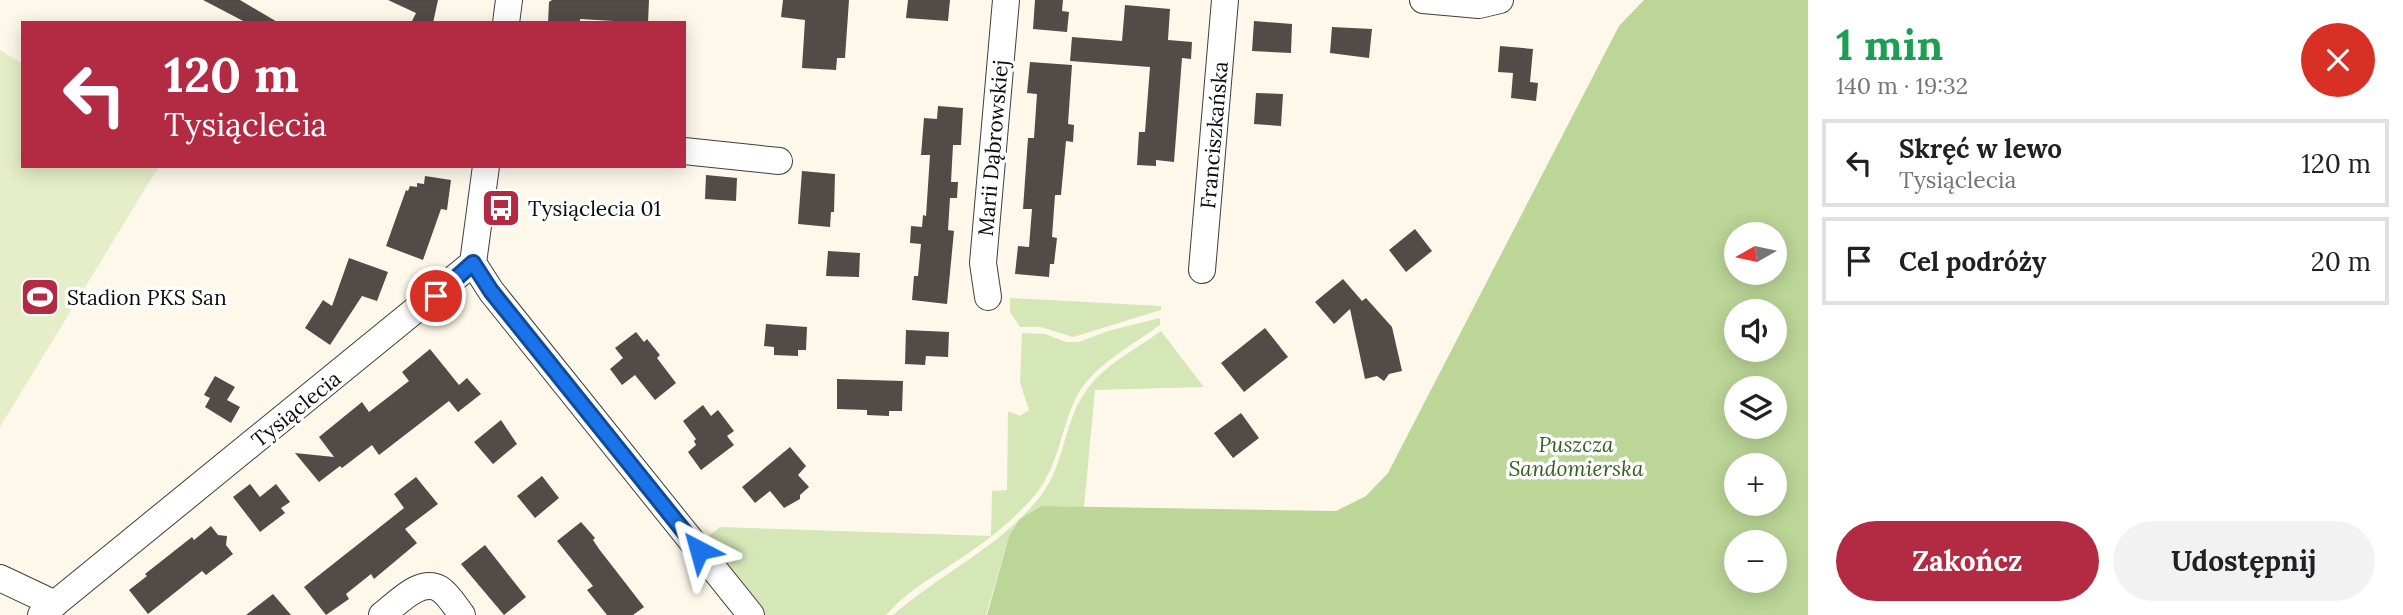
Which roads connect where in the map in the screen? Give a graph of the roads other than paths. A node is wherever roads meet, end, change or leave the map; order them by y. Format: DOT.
graph roads {
  1 [pos="509,0"];
  2 [pos="1006,0"];
  3 [pos="1225,0"];
  4 [pos="1423,0"];
  5 [pos="1500,0"];
  6 [pos="506,21"];
  7 [pos="686,151"];
  8 [pos="779,161"];
  9 [pos="486,168"];
  10 [pos="473,263"];
  11 [pos="1202,270"];
  12 [pos="988,297"];
  13 [pos="0,578"];
  14 [pos="48,610"];
  15 [pos="382,615"];
  16 [pos="462,615"];
  17 [pos="751,615"];
  1 -- 6 [label="street"];
  2 -- 12 [label="street, Marii Dąbrowskiej"];
  3 -- 11 [label="street, Franciszkańska"];
  4 -- 5 [label="street"];
  7 -- 8 [label="street"];
  9 -- 10 [label="street"];
  10 -- 14 [label="street, Tysiąclecia"];
  10 -- 17 [label="street"];
  13 -- 14 [label="street"];
  15 -- 16 [label="street"];
}
